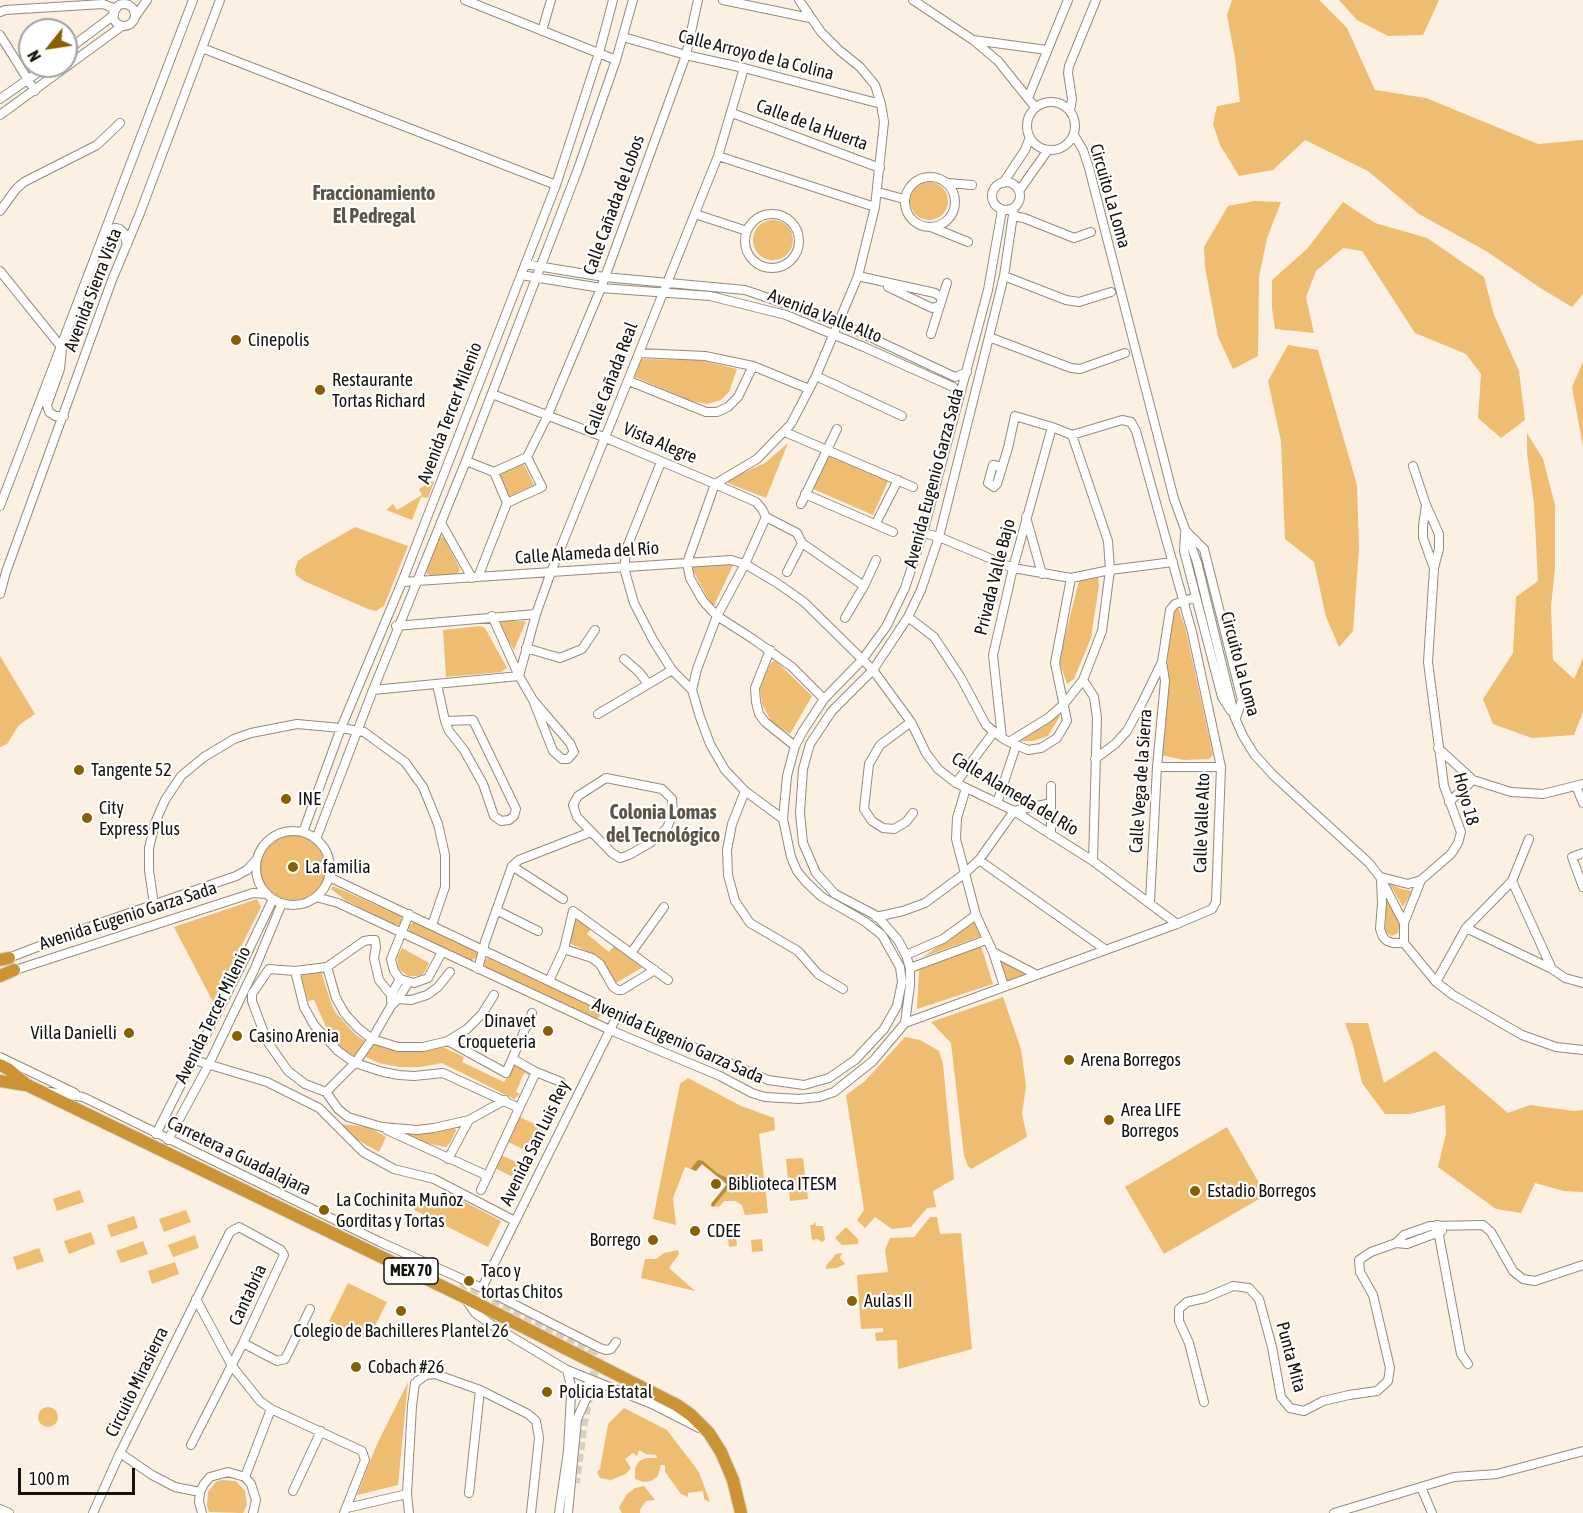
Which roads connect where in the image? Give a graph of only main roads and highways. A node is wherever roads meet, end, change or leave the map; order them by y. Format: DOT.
graph roads {
  1 [pos="14,970"];
  2 [pos="0,975"];
  3 [pos="2,1063"];
  4 [pos="0,1081"];
  5 [pos="32,1088"];
  6 [pos="741,1513"];
  1 -- 2 [label="highway"];
  3 -- 5 [label="highway, MEX 70"];
  4 -- 5 [label="highway, MEX 70"];
  5 -- 6 [label="highway, MEX 70"];
}
